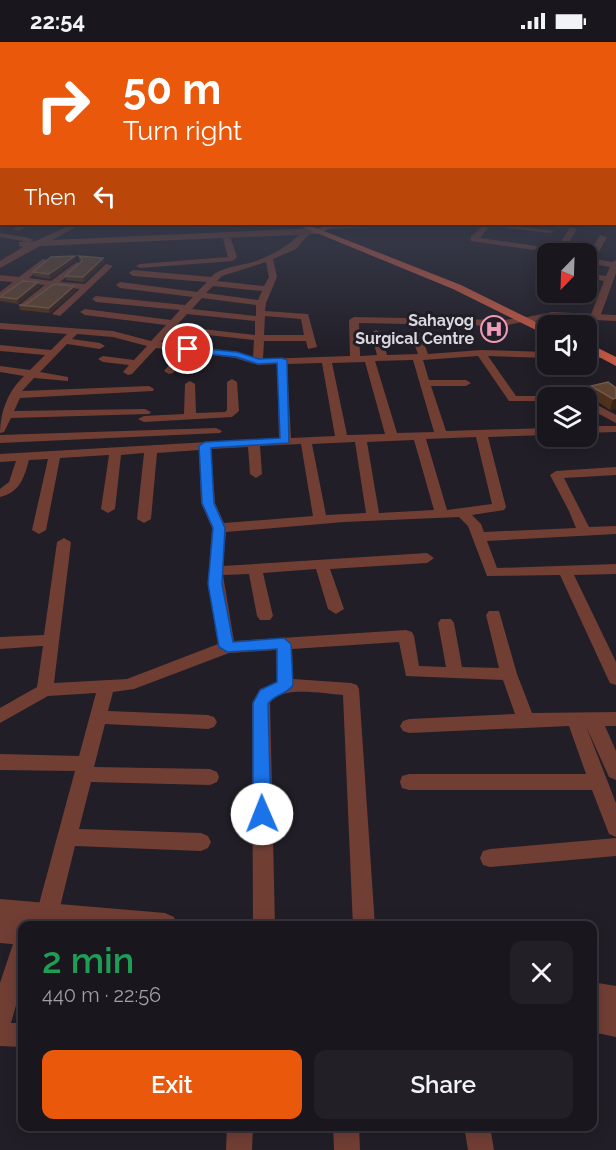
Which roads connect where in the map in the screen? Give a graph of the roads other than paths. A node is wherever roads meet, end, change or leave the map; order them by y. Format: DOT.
graph roads {
  1 [pos="38,247"];
  2 [pos="45,247"];
  3 [pos="230,247"];
  4 [pos="293,247"];
  5 [pos="366,247"];
  6 [pos="525,247"];
  7 [pos="14,248"];
  8 [pos="533,248"];
  9 [pos="269,258"];
  10 [pos="46,261"];
  11 [pos="597,262"];
  12 [pos="615,263"];
  13 [pos="77,264"];
  14 [pos="0,265"];
  15 [pos="109,266"];
  16 [pos="140,266"];
  17 [pos="133,273"];
  18 [pos="611,277"];
  19 [pos="0,278"];
  20 [pos="20,280"];
  21 [pos="212,282"];
  22 [pos="52,284"];
  23 [pos="120,285"];
  24 [pos="87,288"];
  25 [pos="268,289"];
  26 [pos="200,295"];
  27 [pos="0,296"];
  28 [pos="96,299"];
  29 [pos="25,304"];
  30 [pos="186,309"];
  31 [pos="86,312"];
  32 [pos="260,312"];
  33 [pos="57,314"];
  34 [pos="596,315"];
  35 [pos="597,317"];
  36 [pos="537,318"];
  37 [pos="616,318"];
  38 [pos="532,319"];
  39 [pos="537,321"];
  40 [pos="537,323"];
  41 [pos="0,326"];
  42 [pos="170,326"];
  43 [pos="75,331"];
  44 [pos="376,333"];
  45 [pos="415,333"];
  46 [pos="259,338"];
  47 [pos="310,338"];
  48 [pos="65,342"];
  49 [pos="152,344"];
  50 [pos="100,346"];
  51 [pos="0,348"];
  52 [pos="188,349"];
  53 [pos="53,353"];
  54 [pos="481,353"];
  55 [pos="537,355"];
  56 [pos="597,355"];
  57 [pos="421,357"];
  58 [pos="355,358"];
  59 [pos="369,358"];
  60 [pos="383,358"];
  61 [pos="103,359"];
  62 [pos="320,359"];
  63 [pos="282,360"];
  64 [pos="597,360"];
  65 [pos="258,362"];
  66 [pos="616,362"];
  67 [pos="136,363"];
  68 [pos="0,369"];
  69 [pos="169,371"];
  70 [pos="128,372"];
  71 [pos="616,372"];
  72 [pos="32,374"];
  73 [pos="151,376"];
  74 [pos="64,379"];
  75 [pos="232,382"];
  76 [pos="424,383"];
  77 [pos="466,383"];
  78 [pos="190,384"];
  79 [pos="149,389"];
  80 [pos="16,395"];
  81 [pos="537,398"];
  82 [pos="597,409"];
  83 [pos="7,415"];
  84 [pos="145,415"];
  85 [pos="190,417"];
  86 [pos="616,420"];
  87 [pos="616,429"];
  88 [pos="0,430"];
  89 [pos="597,430"];
  90 [pos="216,431"];
  91 [pos="537,431"];
  92 [pos="142,434"];
  93 [pos="481,434"];
  94 [pos="441,435"];
  95 [pos="419,436"];
  96 [pos="392,437"];
  97 [pos="360,438"];
  98 [pos="0,439"];
  99 [pos="342,439"];
  100 [pos="285,441"];
  101 [pos="306,441"];
  102 [pos="254,443"];
  103 [pos="205,446"];
  104 [pos="145,449"];
  105 [pos="116,450"];
  106 [pos="55,454"];
  107 [pos="24,455"];
  108 [pos="0,458"];
  109 [pos="616,471"];
  110 [pos="256,474"];
  111 [pos="0,493"];
  112 [pos="108,509"];
  113 [pos="462,513"];
  114 [pos="442,514"];
  115 [pos="373,517"];
  116 [pos="144,519"];
  117 [pos="320,520"];
  118 [pos="219,528"];
  119 [pos="39,530"];
  120 [pos="616,530"];
  121 [pos="584,532"];
  122 [pos="479,537"];
  123 [pos="64,542"];
  124 [pos="427,558"];
  125 [pos="322,564"];
  126 [pos="255,569"];
  127 [pos="616,569"];
  128 [pos="216,571"];
  129 [pos="565,571"];
  130 [pos="336,609"];
  131 [pos="494,615"];
  132 [pos="265,616"];
  133 [pos="446,623"];
  134 [pos="51,640"];
  135 [pos="0,643"];
  136 [pos="284,644"];
  137 [pos="227,647"];
  138 [pos="455,673"];
  139 [pos="509,675"];
  140 [pos="616,679"];
  141 [pos="285,685"];
  142 [pos="106,686"];
  143 [pos="45,690"];
  144 [pos="0,716"];
  145 [pos="98,717"];
  146 [pos="616,719"];
  147 [pos="526,720"];
  148 [pos="585,721"];
  149 [pos="208,722"];
  150 [pos="409,726"];
  151 [pos="612,752"];
  152 [pos="0,762"];
  153 [pos="84,769"];
  154 [pos="616,772"];
  155 [pos="210,777"];
  156 [pos="409,782"];
  157 [pos="598,782"];
  158 [pos="616,828"];
  159 [pos="67,837"];
  160 [pos="201,842"];
  161 [pos="616,847"];
  162 [pos="490,858"];
  163 [pos="0,911"];
  164 [pos="30,921"];
  165 [pos="33,921"];
  166 [pos="264,921"];
  167 [pos="364,921"];
  168 [pos="18,926"];
  169 [pos="0,930"];
  170 [pos="18,962"];
  171 [pos="597,997"];
  172 [pos="616,1000"];
  173 [pos="597,1019"];
  174 [pos="0,1020"];
  175 [pos="616,1023"];
  176 [pos="0,1034"];
  177 [pos="18,1035"];
  178 [pos="240,1131"];
  179 [pos="346,1131"];
  180 [pos="478,1131"];
  181 [pos="238,1150"];
  182 [pos="347,1150"];
  183 [pos="481,1150"];
  1 -- 7 [label="street"];
  2 -- 7 [label="street"];
  3 -- 16 [label="street"];
  4 -- 9 [label="street"];
  5 -- 38 [label="main road"];
  6 -- 8 [label="street"];
  7 -- 14 [label="street"];
  9 -- 21 [label="street"];
  9 -- 25 [label="street"];
  10 -- 20 [label="street"];
  11 -- 12 [label="street"];
  12 -- 18 [label="street"];
  13 -- 22 [label="street"];
  15 -- 24 [label="street"];
  17 -- 21 [label="street"];
  18 -- 34 [label="street"];
  19 -- 20 [label="street"];
  20 -- 22 [label="street"];
  20 -- 27 [label="street"];
  21 -- 25 [label="street"];
  21 -- 26 [label="street"];
  22 -- 24 [label="street"];
  22 -- 29 [label="street"];
  23 -- 26 [label="street"];
  24 -- 33 [label="street"];
  25 -- 32 [label="street"];
  26 -- 30 [label="street"];
  26 -- 32 [label="street"];
  28 -- 30 [label="street"];
  30 -- 32 [label="street"];
  30 -- 42 [label="street"];
  31 -- 42 [label="street"];
  32 -- 46 [label="street"];
  32 -- 47 [label="street"];
  35 -- 37 [label="street"];
  36 -- 38 [label="street"];
  38 -- 39 [label="main road"];
  38 -- 40 [label="main road"];
  38 -- 58 [label="street"];
  41 -- 43 [label="street"];
  42 -- 46 [label="street"];
  42 -- 49 [label="street"];
  43 -- 48 [label="street"];
  43 -- 49 [label="street"];
  44 -- 60 [label="street"];
  45 -- 57 [label="street"];
  46 -- 47 [label="street"];
  46 -- 65 [label="street"];
  47 -- 62 [label="street"];
  48 -- 50 [label="street"];
  48 -- 53 [label="street"];
  49 -- 52 [label="street"];
  49 -- 67 [label="street"];
  51 -- 53 [label="street"];
  52 -- 65 [label="street"];
  52 -- 69 [label="street"];
  53 -- 72 [label="street"];
  54 -- 55 [label="street"];
  54 -- 57 [label="street"];
  54 -- 81 [label="street"];
  56 -- 66 [label="main road"];
  57 -- 60 [label="street"];
  57 -- 76 [label="street"];
  58 -- 59 [label="street"];
  58 -- 62 [label="street"];
  59 -- 60 [label="street"];
  59 -- 96 [label="street"];
  61 -- 67 [label="street"];
  62 -- 63 [label="street"];
  62 -- 99 [label="street"];
  63 -- 65 [label="street"];
  63 -- 100 [label="street"];
  64 -- 71 [label="main road"];
  67 -- 70 [label="street"];
  68 -- 72 [label="street"];
  72 -- 74 [label="street"];
  72 -- 80 [label="street"];
  73 -- 79 [label="street"];
  75 -- 85 [label="street"];
  76 -- 77 [label="street"];
  76 -- 94 [label="street"];
  78 -- 85 [label="street"];
  79 -- 80 [label="street"];
  79 -- 84 [label="street"];
  80 -- 83 [label="street"];
  82 -- 86 [label="street"];
  83 -- 84 [label="street"];
  83 -- 88 [label="street"];
  84 -- 85 [label="street"];
  84 -- 92 [label="street"];
  87 -- 89 [label="street"];
  90 -- 92 [label="street"];
  91 -- 93 [label="street"];
  92 -- 98 [label="street"];
  92 -- 104 [label="street"];
  93 -- 94 [label="street"];
  93 -- 113 [label="street"];
  94 -- 95 [label="street"];
  95 -- 96 [label="street"];
  95 -- 114 [label="street"];
  96 -- 97 [label="street"];
  97 -- 99 [label="street"];
  97 -- 115 [label="street"];
  99 -- 101 [label="street"];
  100 -- 101 [label="street"];
  100 -- 102 [label="street"];
  101 -- 117 [label="street"];
  102 -- 103 [label="street"];
  102 -- 110 [label="street"];
  103 -- 104 [label="street"];
  103 -- 118 [label="street"];
  104 -- 105 [label="street"];
  104 -- 116 [label="street"];
  105 -- 106 [label="street"];
  105 -- 112 [label="street"];
  106 -- 107 [label="street"];
  106 -- 119 [label="street"];
  107 -- 108 [label="street"];
  107 -- 111 [label="street"];
  109 -- 121 [label="street"];
  113 -- 114 [label="street"];
  113 -- 122 [label="street"];
  114 -- 115 [label="street"];
  115 -- 117 [label="street"];
  117 -- 118 [label="street"];
  118 -- 128 [label="street"];
  120 -- 121 [label="street"];
  121 -- 122 [label="street"];
  122 -- 129 [label="street"];
  123 -- 134 [label="street"];
  124 -- 125 [label="street"];
  125 -- 126 [label="street"];
  125 -- 130 [label="street"];
  126 -- 128 [label="street"];
  126 -- 132 [label="street"];
  127 -- 129 [label="street"];
  128 -- 137 [label="street"];
  129 -- 140 [label="street"];
  131 -- 139 [label="street"];
  133 -- 138 [label="street"];
  134 -- 135 [label="street"];
  134 -- 143 [label="street"];
  136 -- 137 [label="street"];
  136 -- 138 [label="street"];
  136 -- 141 [label="street"];
  137 -- 142 [label="street"];
  138 -- 139 [label="street"];
  139 -- 147 [label="street"];
  141 -- 166 [label="street"];
  141 -- 167 [label="street"];
  142 -- 143 [label="street"];
  142 -- 145 [label="street"];
  143 -- 144 [label="street"];
  145 -- 149 [label="street"];
  145 -- 153 [label="street"];
  146 -- 148 [label="street"];
  147 -- 148 [label="street"];
  147 -- 150 [label="street"];
  148 -- 151 [label="street"];
  148 -- 157 [label="street"];
  151 -- 154 [label="street"];
  152 -- 153 [label="street"];
  153 -- 155 [label="street"];
  153 -- 159 [label="street"];
  156 -- 157 [label="street"];
  157 -- 158 [label="street"];
  159 -- 160 [label="street"];
  159 -- 165 [label="street"];
  161 -- 162 [label="street"];
  163 -- 164 [label="street"];
  168 -- 169 [label="street"];
  170 -- 174 [label="street"];
  171 -- 172 [label="street"];
  173 -- 175 [label="street"];
  176 -- 177 [label="street"];
  178 -- 181 [label="street"];
  179 -- 182 [label="street"];
  180 -- 183 [label="street"];
}
